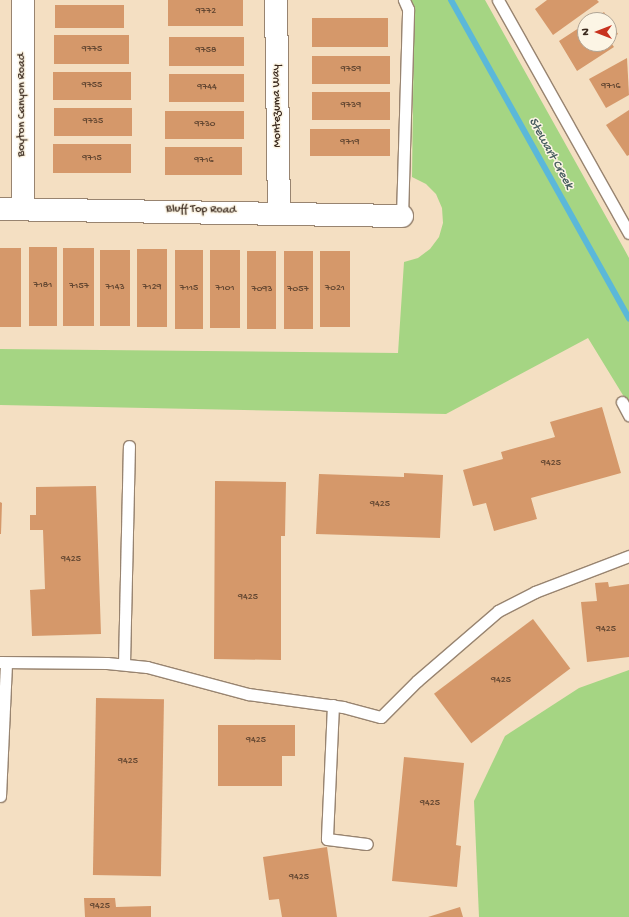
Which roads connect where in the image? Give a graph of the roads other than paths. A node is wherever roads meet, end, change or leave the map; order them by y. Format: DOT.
graph roads {
  1 [pos="23,0"];
  2 [pos="276,0"];
  3 [pos="404,0"];
  4 [pos="498,0"];
  5 [pos="0,209"];
  6 [pos="23,209"];
  7 [pos="280,212"];
  8 [pos="402,216"];
  9 [pos="629,233"];
  10 [pos="622,402"];
  11 [pos="629,415"];
  12 [pos="129,446"];
  13 [pos="629,556"];
  14 [pos="3,662"];
  15 [pos="124,664"];
  16 [pos="333,705"];
  17 [pos="0,796"];
  18 [pos="367,844"];
  1 -- 6 [label="street, Boyton Canyon Road"];
  2 -- 7 [label="street, Montezuma Way"];
  3 -- 8 [label="lane"];
  4 -- 9 [label="lane"];
  5 -- 6 [label="street, Bluff Top Road"];
  6 -- 7 [label="street, Bluff Top Road"];
  7 -- 8 [label="street, Bluff Top Road"];
  10 -- 11 [label="lane"];
  12 -- 15 [label="lane"];
  13 -- 16 [label="lane"];
  14 -- 15 [label="lane"];
  14 -- 17 [label="lane"];
  15 -- 16 [label="lane"];
  16 -- 18 [label="lane"];
}
